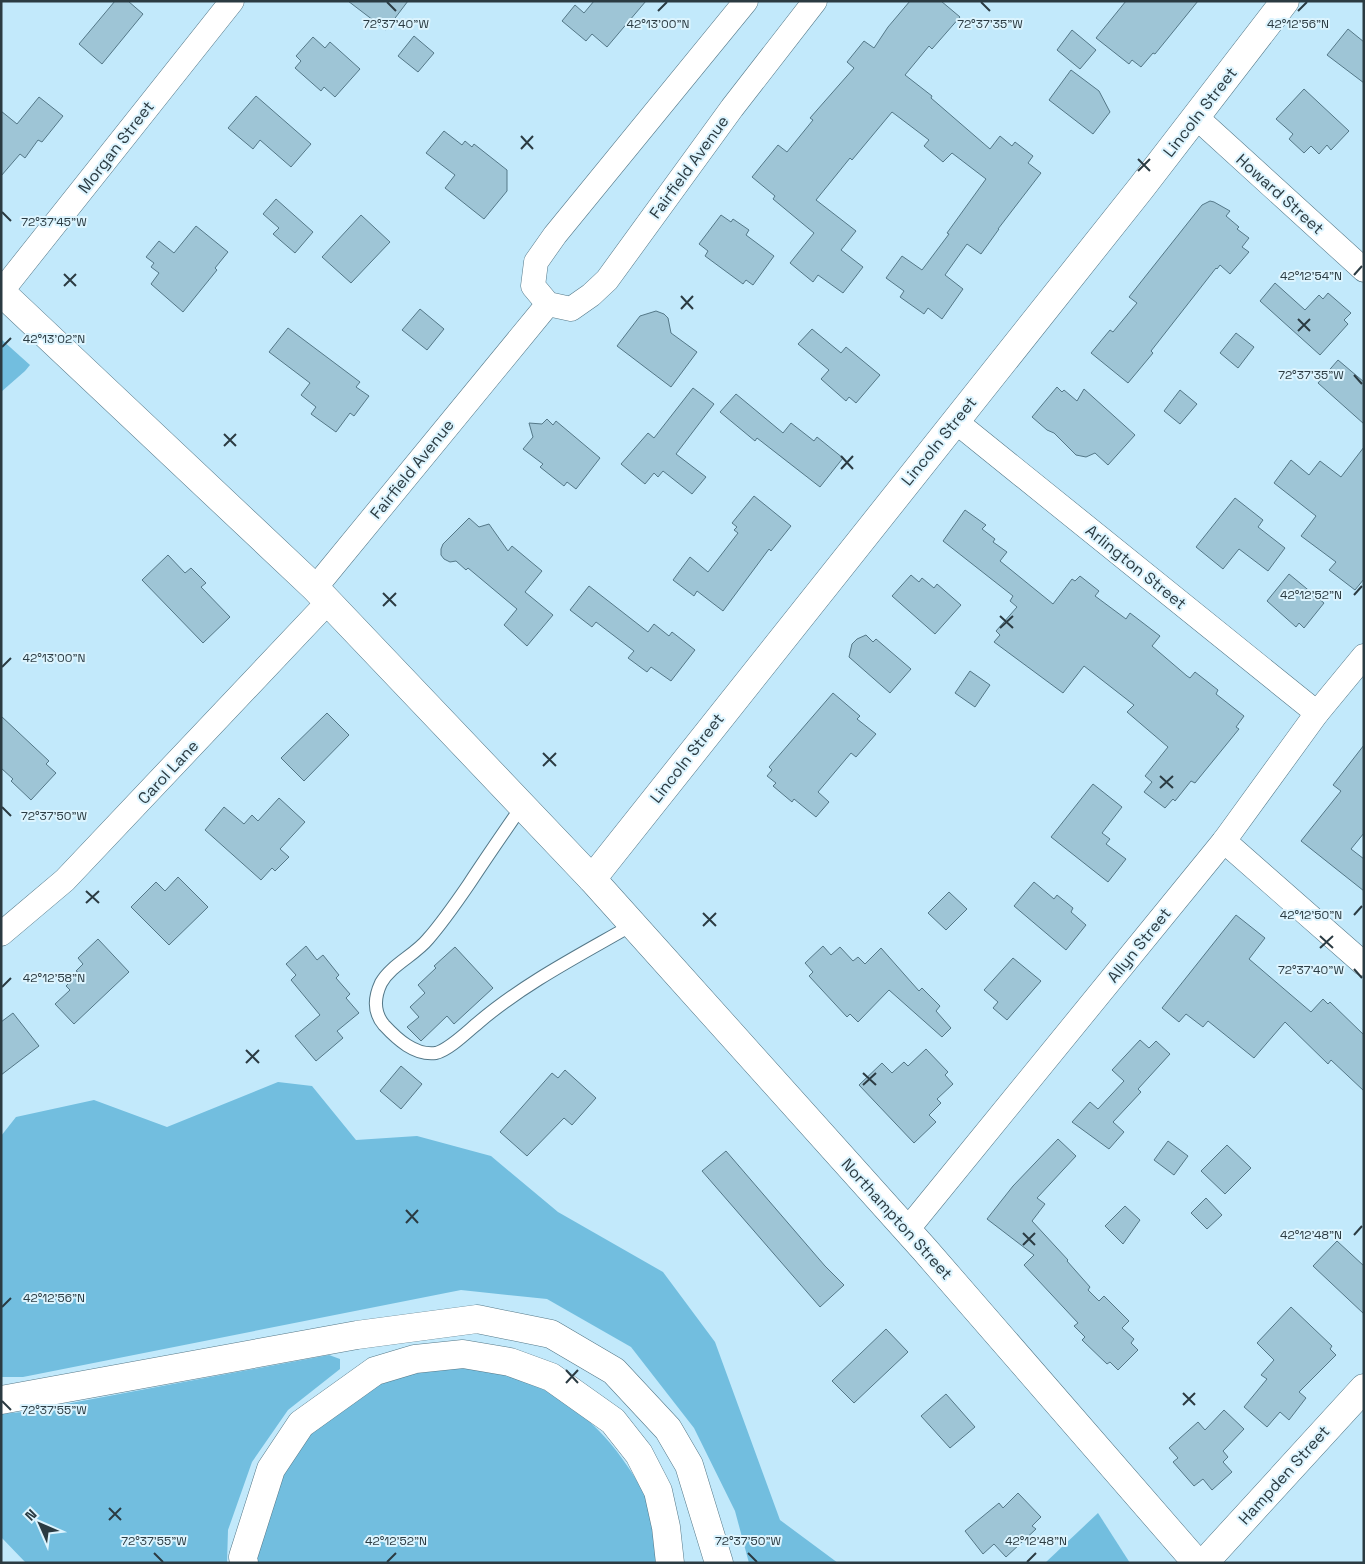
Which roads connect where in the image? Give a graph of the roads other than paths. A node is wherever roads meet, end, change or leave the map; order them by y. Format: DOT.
graph roads {
  1 [pos="232,1"];
  2 [pos="746,1"];
  3 [pos="816,1"];
  4 [pos="1285,1"];
  5 [pos="1196,117"];
  6 [pos="1364,270"];
  7 [pos="1,292"];
  8 [pos="548,304"];
  9 [pos="955,421"];
  10 [pos="321,595"];
  11 [pos="1364,656"];
  12 [pos="1318,713"];
  13 [pos="522,806"];
  14 [pos="1224,841"];
  15 [pos="592,879"];
  16 [pos="632,925"];
  17 [pos="1,934"];
  18 [pos="1364,964"];
  19 [pos="907,1230"];
  20 [pos="1364,1388"];
  21 [pos="1,1400"];
  22 [pos="244,1563"];
  23 [pos="670,1563"];
  24 [pos="719,1563"];
  25 [pos="1197,1563"];
  26 [pos="1204,1563"];
  1 -- 7 [label="street, Morgan Street"];
  2 -- 8 [label="street"];
  3 -- 8 [label="street, Fairfield Avenue"];
  4 -- 5 [label="main road, Lincoln Street"];
  5 -- 6 [label="street, Howard Street"];
  5 -- 9 [label="main road, Lincoln Street"];
  7 -- 10 [label="main road, Northampton Street"];
  8 -- 10 [label="street, Fairfield Avenue"];
  9 -- 12 [label="street, Arlington Street"];
  9 -- 15 [label="main road, Lincoln Street"];
  10 -- 13 [label="main road, Northampton Street"];
  10 -- 17 [label="street, Carol Lane"];
  11 -- 12 [label="street, Allyn Street"];
  12 -- 14 [label="street, Allyn Street"];
  13 -- 15 [label="main road, Northampton Street"];
  13 -- 16 [label="lane"];
  14 -- 18 [label="street"];
  14 -- 19 [label="street, Allyn Street"];
  15 -- 16 [label="main road, Northampton Street"];
  16 -- 19 [label="main road, Northampton Street"];
  19 -- 25 [label="main road, Northampton Street"];
  20 -- 26 [label="main road, Hampden Street"];
  21 -- 24 [label="main road"];
  22 -- 23 [label="main road"];
}
